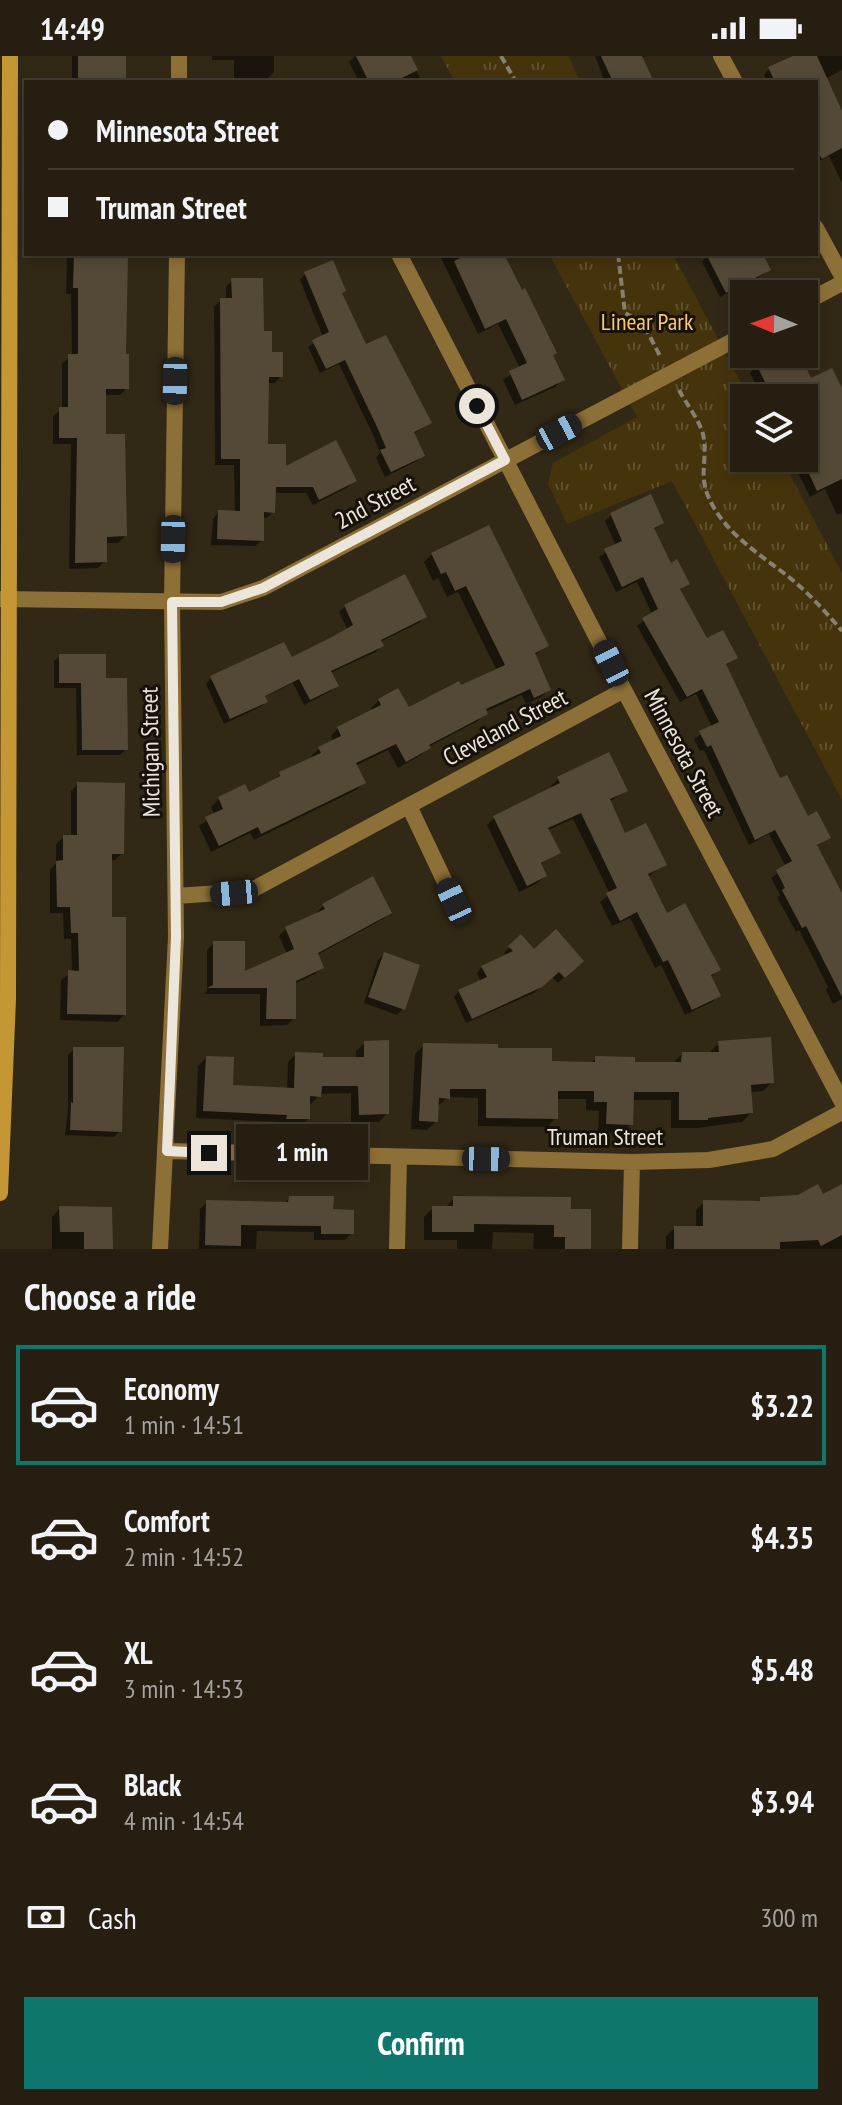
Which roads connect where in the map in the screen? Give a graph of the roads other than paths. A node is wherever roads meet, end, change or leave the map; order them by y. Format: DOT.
graph roads {
  1 [pos="10,56"];
  2 [pos="179,56"];
  3 [pos="721,56"];
  4 [pos="179,80"];
  5 [pos="734,80"];
  6 [pos="818,232"];
  7 [pos="177,256"];
  8 [pos="400,256"];
  9 [pos="842,276"];
  10 [pos="842,283"];
  11 [pos="818,296"];
  12 [pos="730,342"];
  13 [pos="505,460"];
  14 [pos="5,599"];
  15 [pos="172,602"];
  16 [pos="624,690"];
  17 [pos="409,806"];
  18 [pos="176,896"];
  19 [pos="454,901"];
  20 [pos="0,1022"];
  21 [pos="8,1042"];
  22 [pos="842,1102"];
  23 [pos="842,1112"];
  24 [pos="167,1151"];
  25 [pos="399,1157"];
  26 [pos="632,1162"];
  27 [pos="0,1193"];
  28 [pos="160,1249"];
  29 [pos="397,1249"];
  30 [pos="630,1249"];
  1 -- 14 [label="main road"];
  2 -- 4 [label="street"];
  3 -- 5 [label="street"];
  6 -- 9 [label="street"];
  7 -- 15 [label="street, Michigan Street"];
  8 -- 13 [label="street, Minnesota Street"];
  10 -- 11 [label="street"];
  12 -- 13 [label="street, 2nd Street"];
  13 -- 15 [label="street, 2nd Street"];
  13 -- 16 [label="street, Minnesota Street"];
  14 -- 15 [label="street, 2nd Street"];
  14 -- 21 [label="main road"];
  15 -- 18 [label="street, Michigan Street"];
  16 -- 17 [label="street, Cleveland Street"];
  16 -- 22 [label="street, Minnesota Street"];
  17 -- 18 [label="street, Cleveland Street"];
  17 -- 19 [label="street"];
  18 -- 24 [label="street, Michigan Street"];
  20 -- 21 [label="main road"];
  21 -- 27 [label="main road"];
  23 -- 26 [label="street, Truman Street"];
  24 -- 25 [label="street, Truman Street"];
  24 -- 28 [label="street, Michigan Street"];
  25 -- 26 [label="street, Truman Street"];
  25 -- 29 [label="street"];
  26 -- 30 [label="street"];
}
